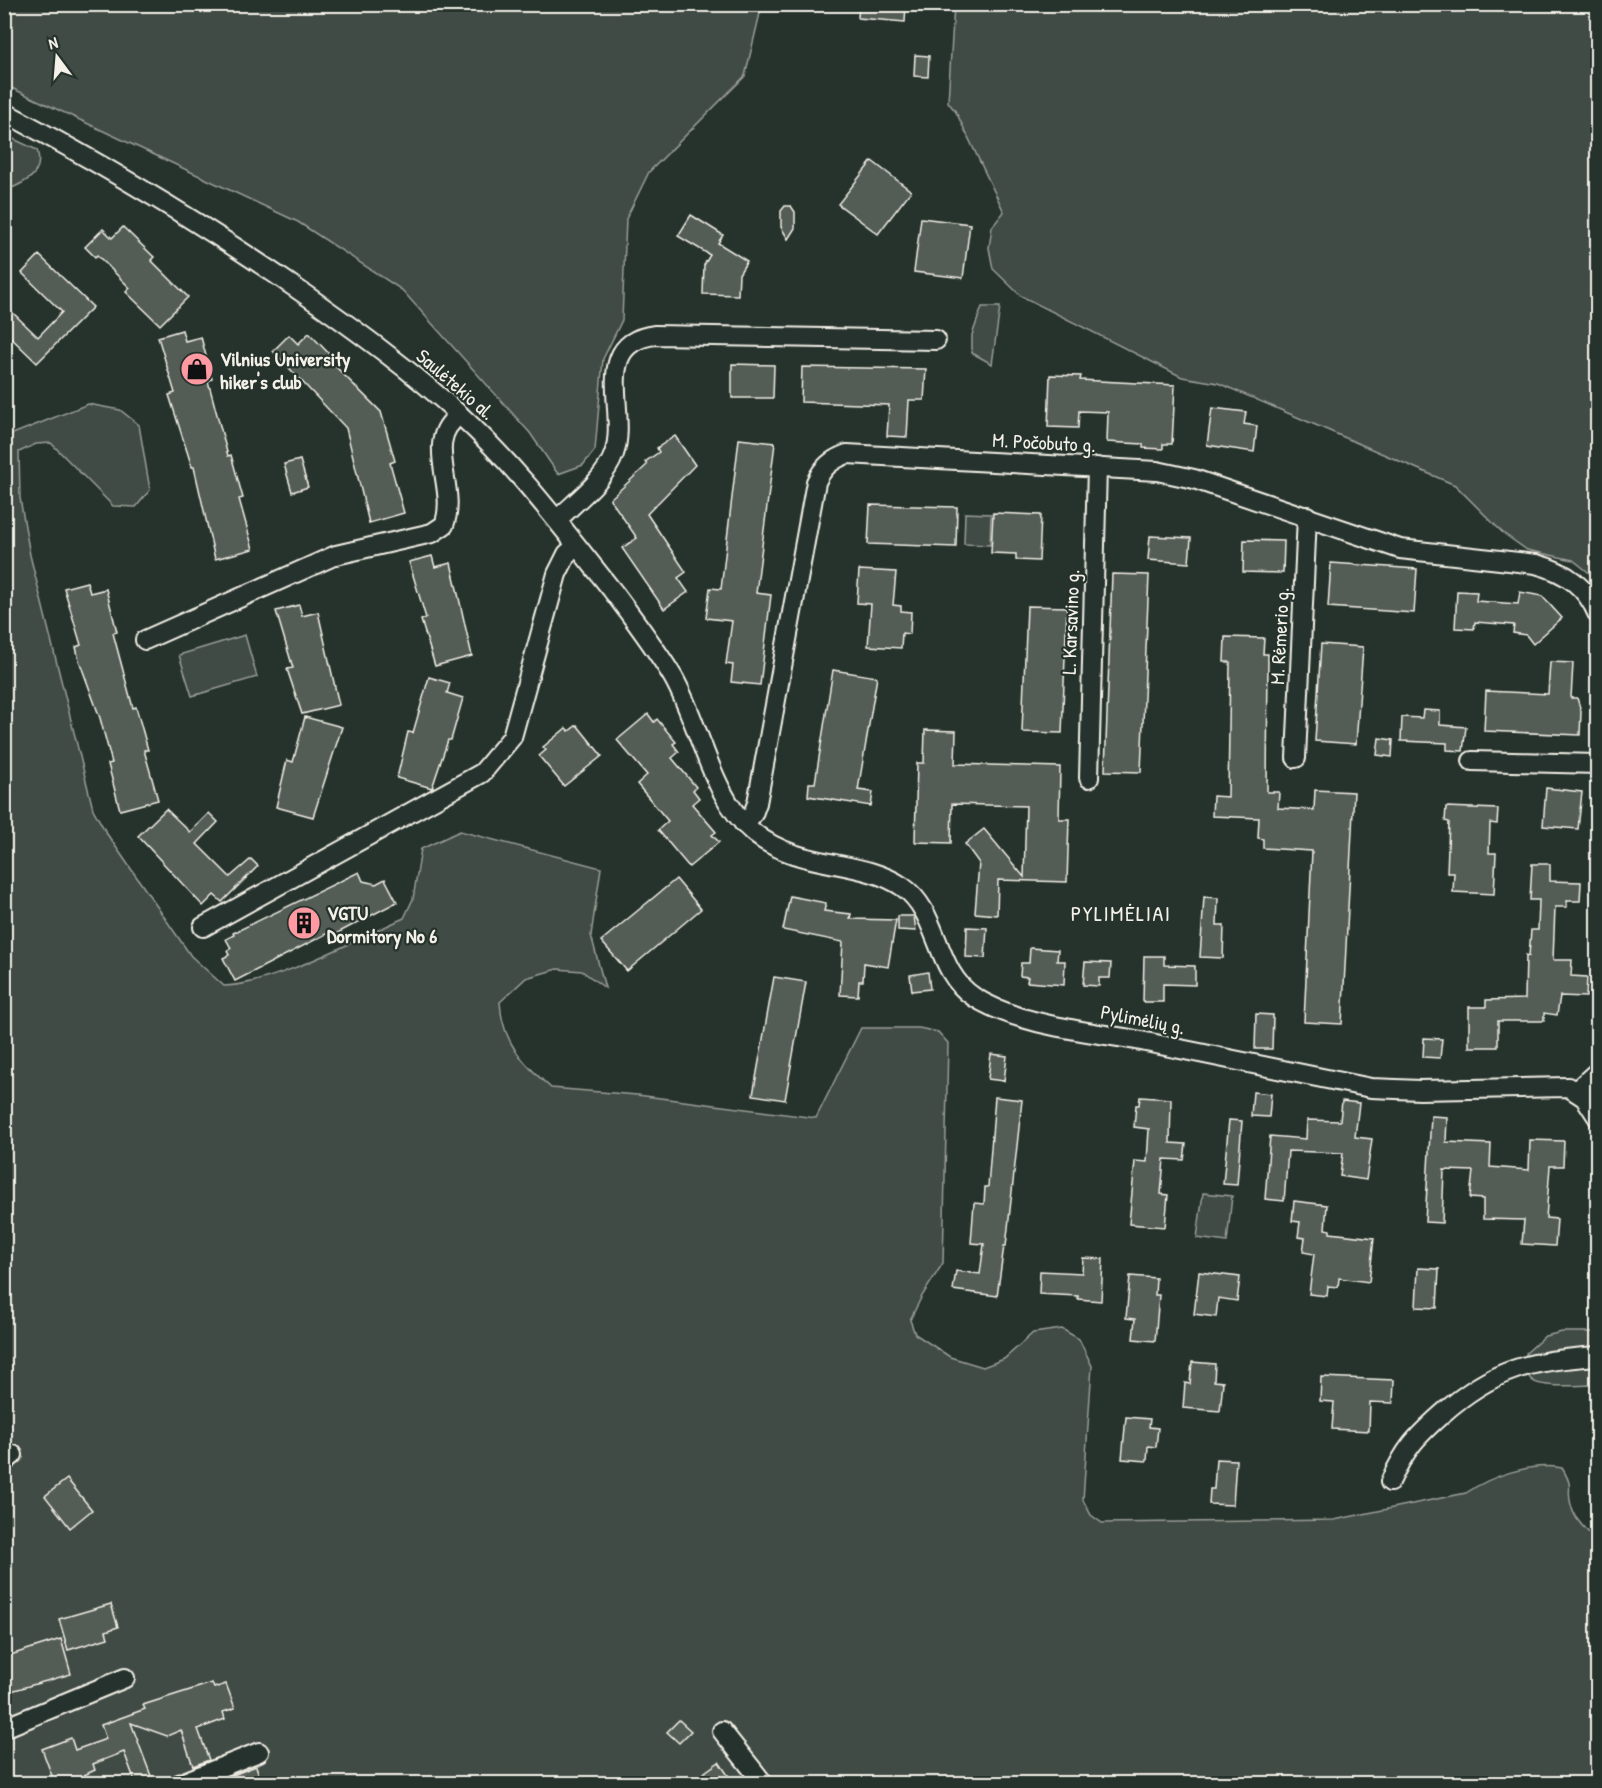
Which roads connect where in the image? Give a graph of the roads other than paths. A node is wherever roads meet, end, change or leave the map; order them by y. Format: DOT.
graph roads {
  1 [pos="4,112"];
  2 [pos="936,340"];
  3 [pos="460,415"];
  4 [pos="1097,467"];
  5 [pos="1307,516"];
  6 [pos="557,520"];
  7 [pos="576,546"];
  8 [pos="1598,615"];
  9 [pos="145,640"];
  10 [pos="1296,758"];
  11 [pos="1472,761"];
  12 [pos="1598,764"];
  13 [pos="1089,778"];
  14 [pos="744,824"];
  15 [pos="203,927"];
  16 [pos="1595,1072"];
  17 [pos="1577,1090"];
  18 [pos="1598,1118"];
  19 [pos="1598,1356"];
  20 [pos="1390,1482"];
  21 [pos="125,1678"];
  22 [pos="4,1728"];
  23 [pos="722,1731"];
  24 [pos="259,1752"];
  25 [pos="179,1784"];
  26 [pos="764,1784"];
  1 -- 3 [label="street, Saulėtekio al."];
  2 -- 6 [label="street"];
  3 -- 6 [label="street, Saulėtekio al."];
  3 -- 9 [label="street"];
  4 -- 5 [label="street, M. Počobuto g."];
  4 -- 13 [label="street, L. Karsavino g."];
  4 -- 14 [label="street, M. Počobuto g."];
  5 -- 8 [label="street, M. Počobuto g."];
  5 -- 10 [label="street, M. Rėmerio g."];
  6 -- 7 [label="street, Saulėtekio al."];
  7 -- 14 [label="street, Saulėtekio al."];
  7 -- 15 [label="street"];
  11 -- 12 [label="street"];
  14 -- 17 [label="street, Pylimėlių g."];
  16 -- 17 [label="street"];
  17 -- 18 [label="street"];
  19 -- 20 [label="street"];
  21 -- 22 [label="street"];
  23 -- 26 [label="street"];
  24 -- 25 [label="street"];
}
